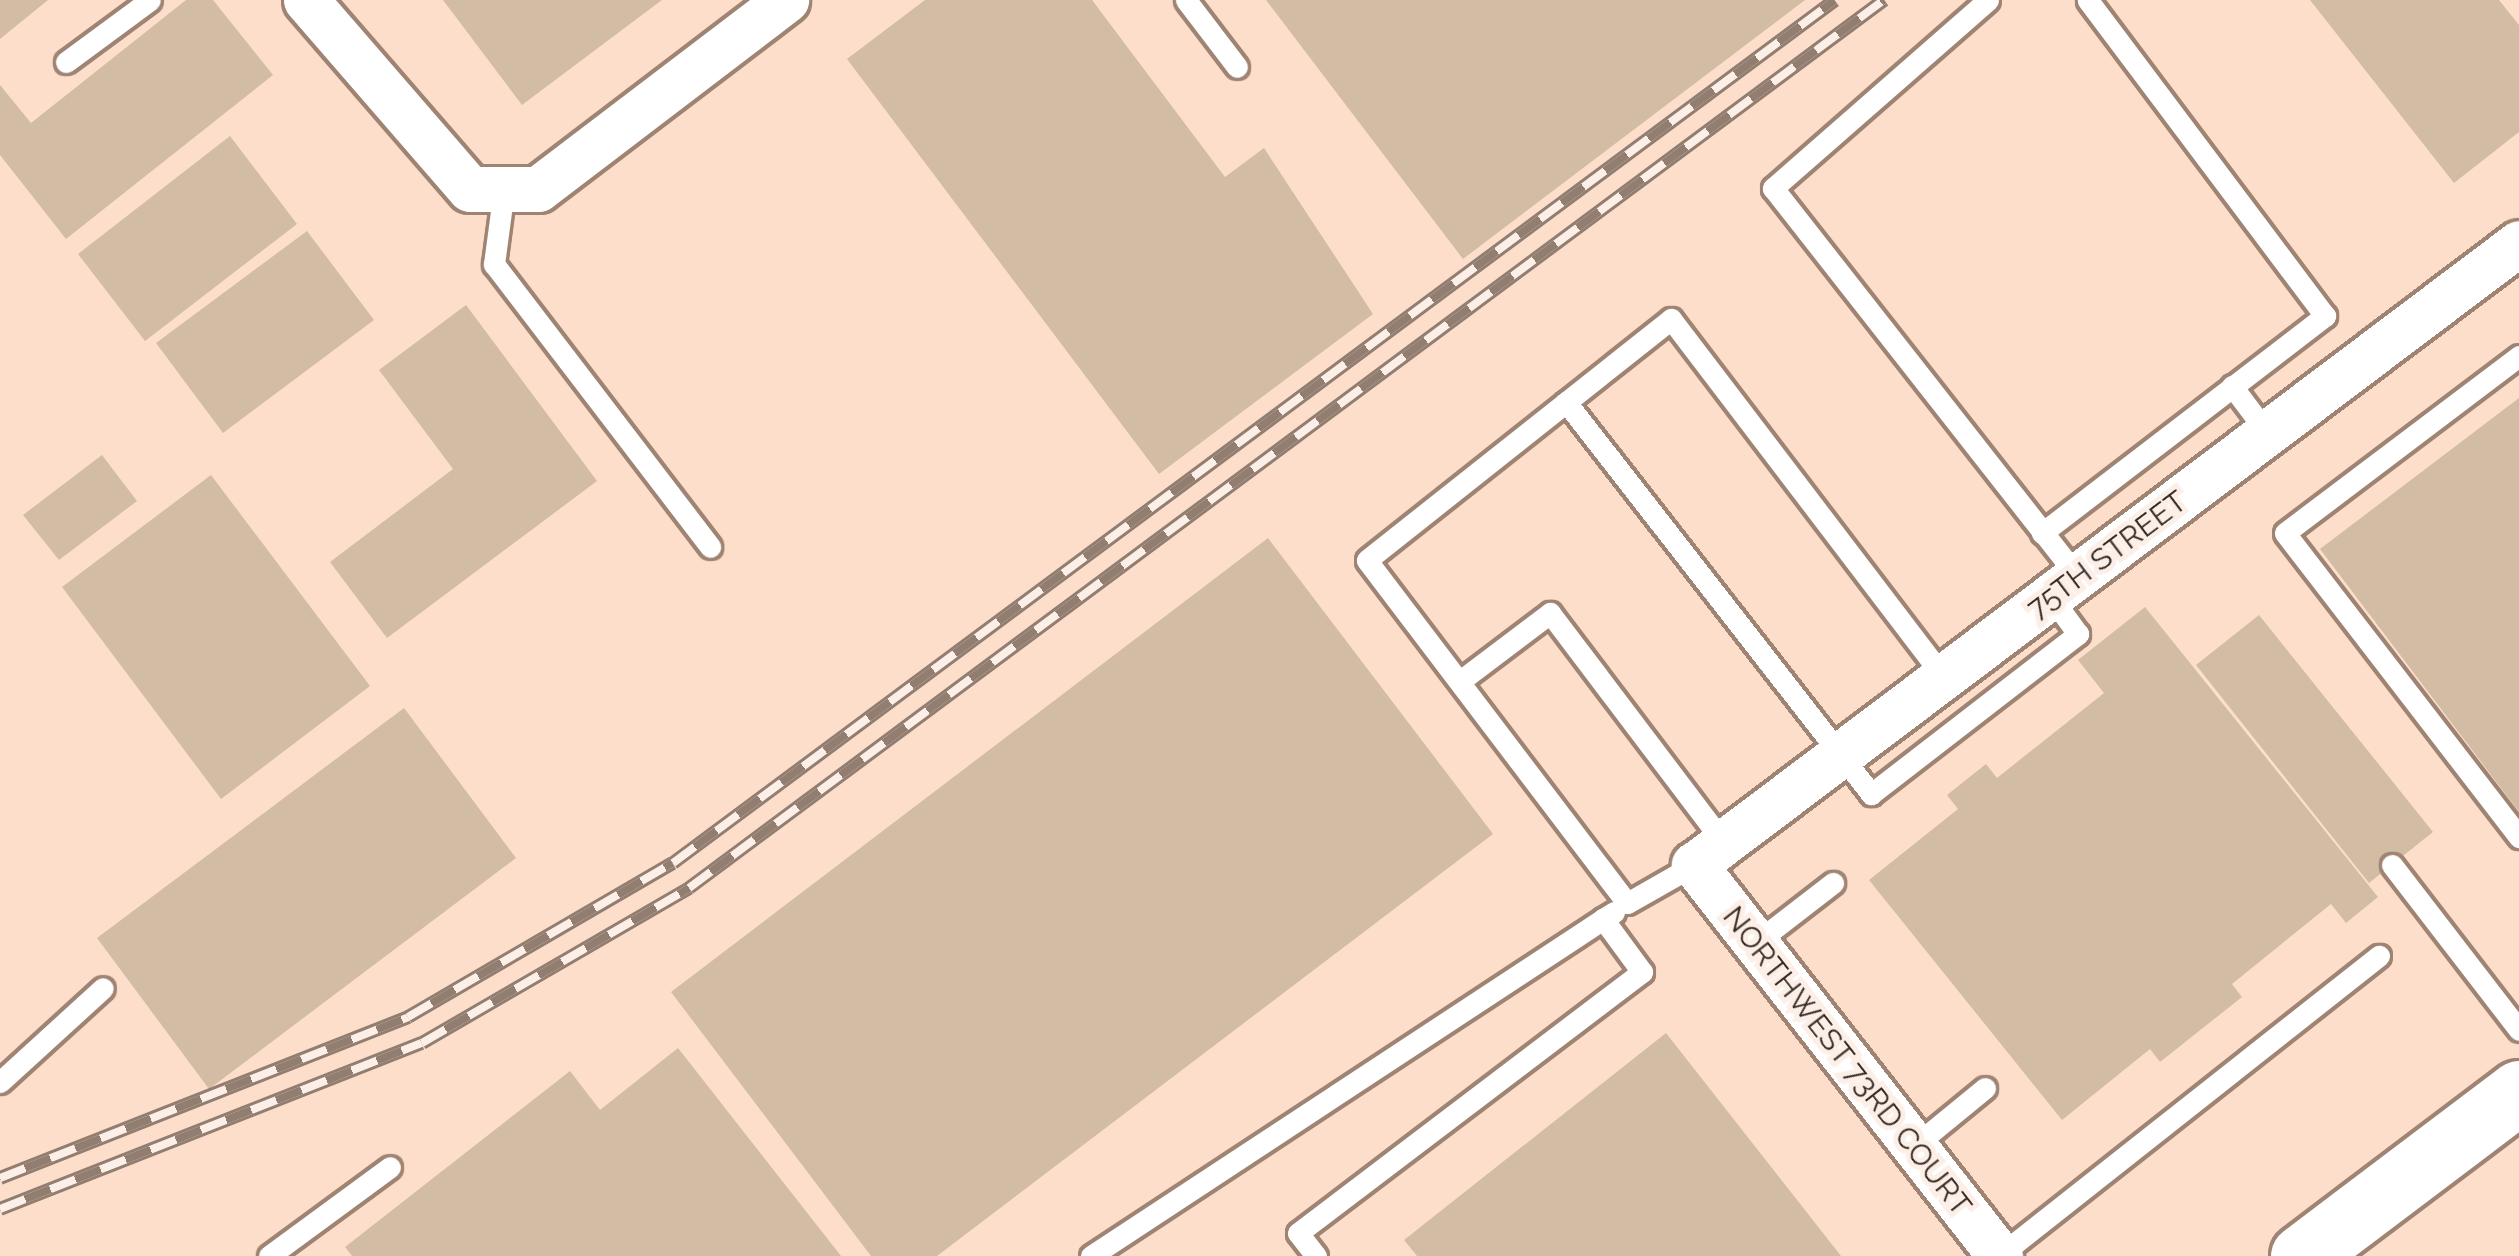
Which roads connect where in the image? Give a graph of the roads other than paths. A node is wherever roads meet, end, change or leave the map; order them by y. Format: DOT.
graph roads {
  1 [pos="150,0"];
  2 [pos="306,0"];
  3 [pos="786,0"];
  4 [pos="1186,0"];
  5 [pos="1988,0"];
  6 [pos="2088,0"];
  7 [pos="65,62"];
  8 [pos="1237,67"];
  9 [pos="505,189"];
  10 [pos="2519,243"];
  11 [pos="2519,356"];
  12 [pos="2232,386"];
  13 [pos="1565,402"];
  14 [pos="2268,434"];
  15 [pos="2042,533"];
  16 [pos="710,547"];
  17 [pos="2064,587"];
  18 [pos="1943,676"];
  19 [pos="1460,681"];
  20 [pos="1840,754"];
  21 [pos="2519,837"];
  22 [pos="1709,854"];
  23 [pos="2392,865"];
  24 [pos="1833,883"];
  25 [pos="1627,903"];
  26 [pos="1603,919"];
  27 [pos="1754,944"];
  28 [pos="2379,956"];
  29 [pos="103,988"];
  30 [pos="2519,1030"];
  31 [pos="0,1082"];
  32 [pos="1985,1088"];
  33 [pos="2519,1092"];
  34 [pos="1913,1148"];
  35 [pos="390,1167"];
  36 [pos="269,1256"];
  37 [pos="1091,1256"];
  38 [pos="1316,1256"];
  39 [pos="2000,1256"];
  40 [pos="2302,1256"];
  1 -- 7 [label="lane"];
  2 -- 9 [label="street"];
  3 -- 9 [label="street"];
  4 -- 8 [label="lane"];
  5 -- 15 [label="lane"];
  6 -- 12 [label="lane"];
  9 -- 16 [label="lane"];
  10 -- 14 [label="street, 75TH STREET"];
  11 -- 21 [label="lane"];
  12 -- 14 [label="lane"];
  12 -- 15 [label="lane"];
  13 -- 18 [label="lane"];
  13 -- 19 [label="lane"];
  13 -- 20 [label="lane"];
  14 -- 17 [label="street, 75TH STREET"];
  15 -- 17 [label="lane"];
  17 -- 18 [label="street, 75TH STREET"];
  17 -- 20 [label="lane"];
  18 -- 20 [label="street, 75TH STREET"];
  19 -- 22 [label="lane"];
  19 -- 25 [label="lane"];
  20 -- 22 [label="street, 75TH STREET"];
  22 -- 25 [label="lane"];
  22 -- 27 [label="street, NORTHWEST 73RD COURT"];
  23 -- 30 [label="lane"];
  24 -- 27 [label="lane"];
  25 -- 26 [label="lane"];
  26 -- 37 [label="lane"];
  26 -- 38 [label="lane"];
  27 -- 34 [label="street, NORTHWEST 73RD COURT"];
  28 -- 39 [label="lane"];
  29 -- 31 [label="lane"];
  32 -- 34 [label="lane"];
  33 -- 40 [label="street"];
  34 -- 39 [label="street, NORTHWEST 73RD COURT"];
  35 -- 36 [label="lane"];
}
